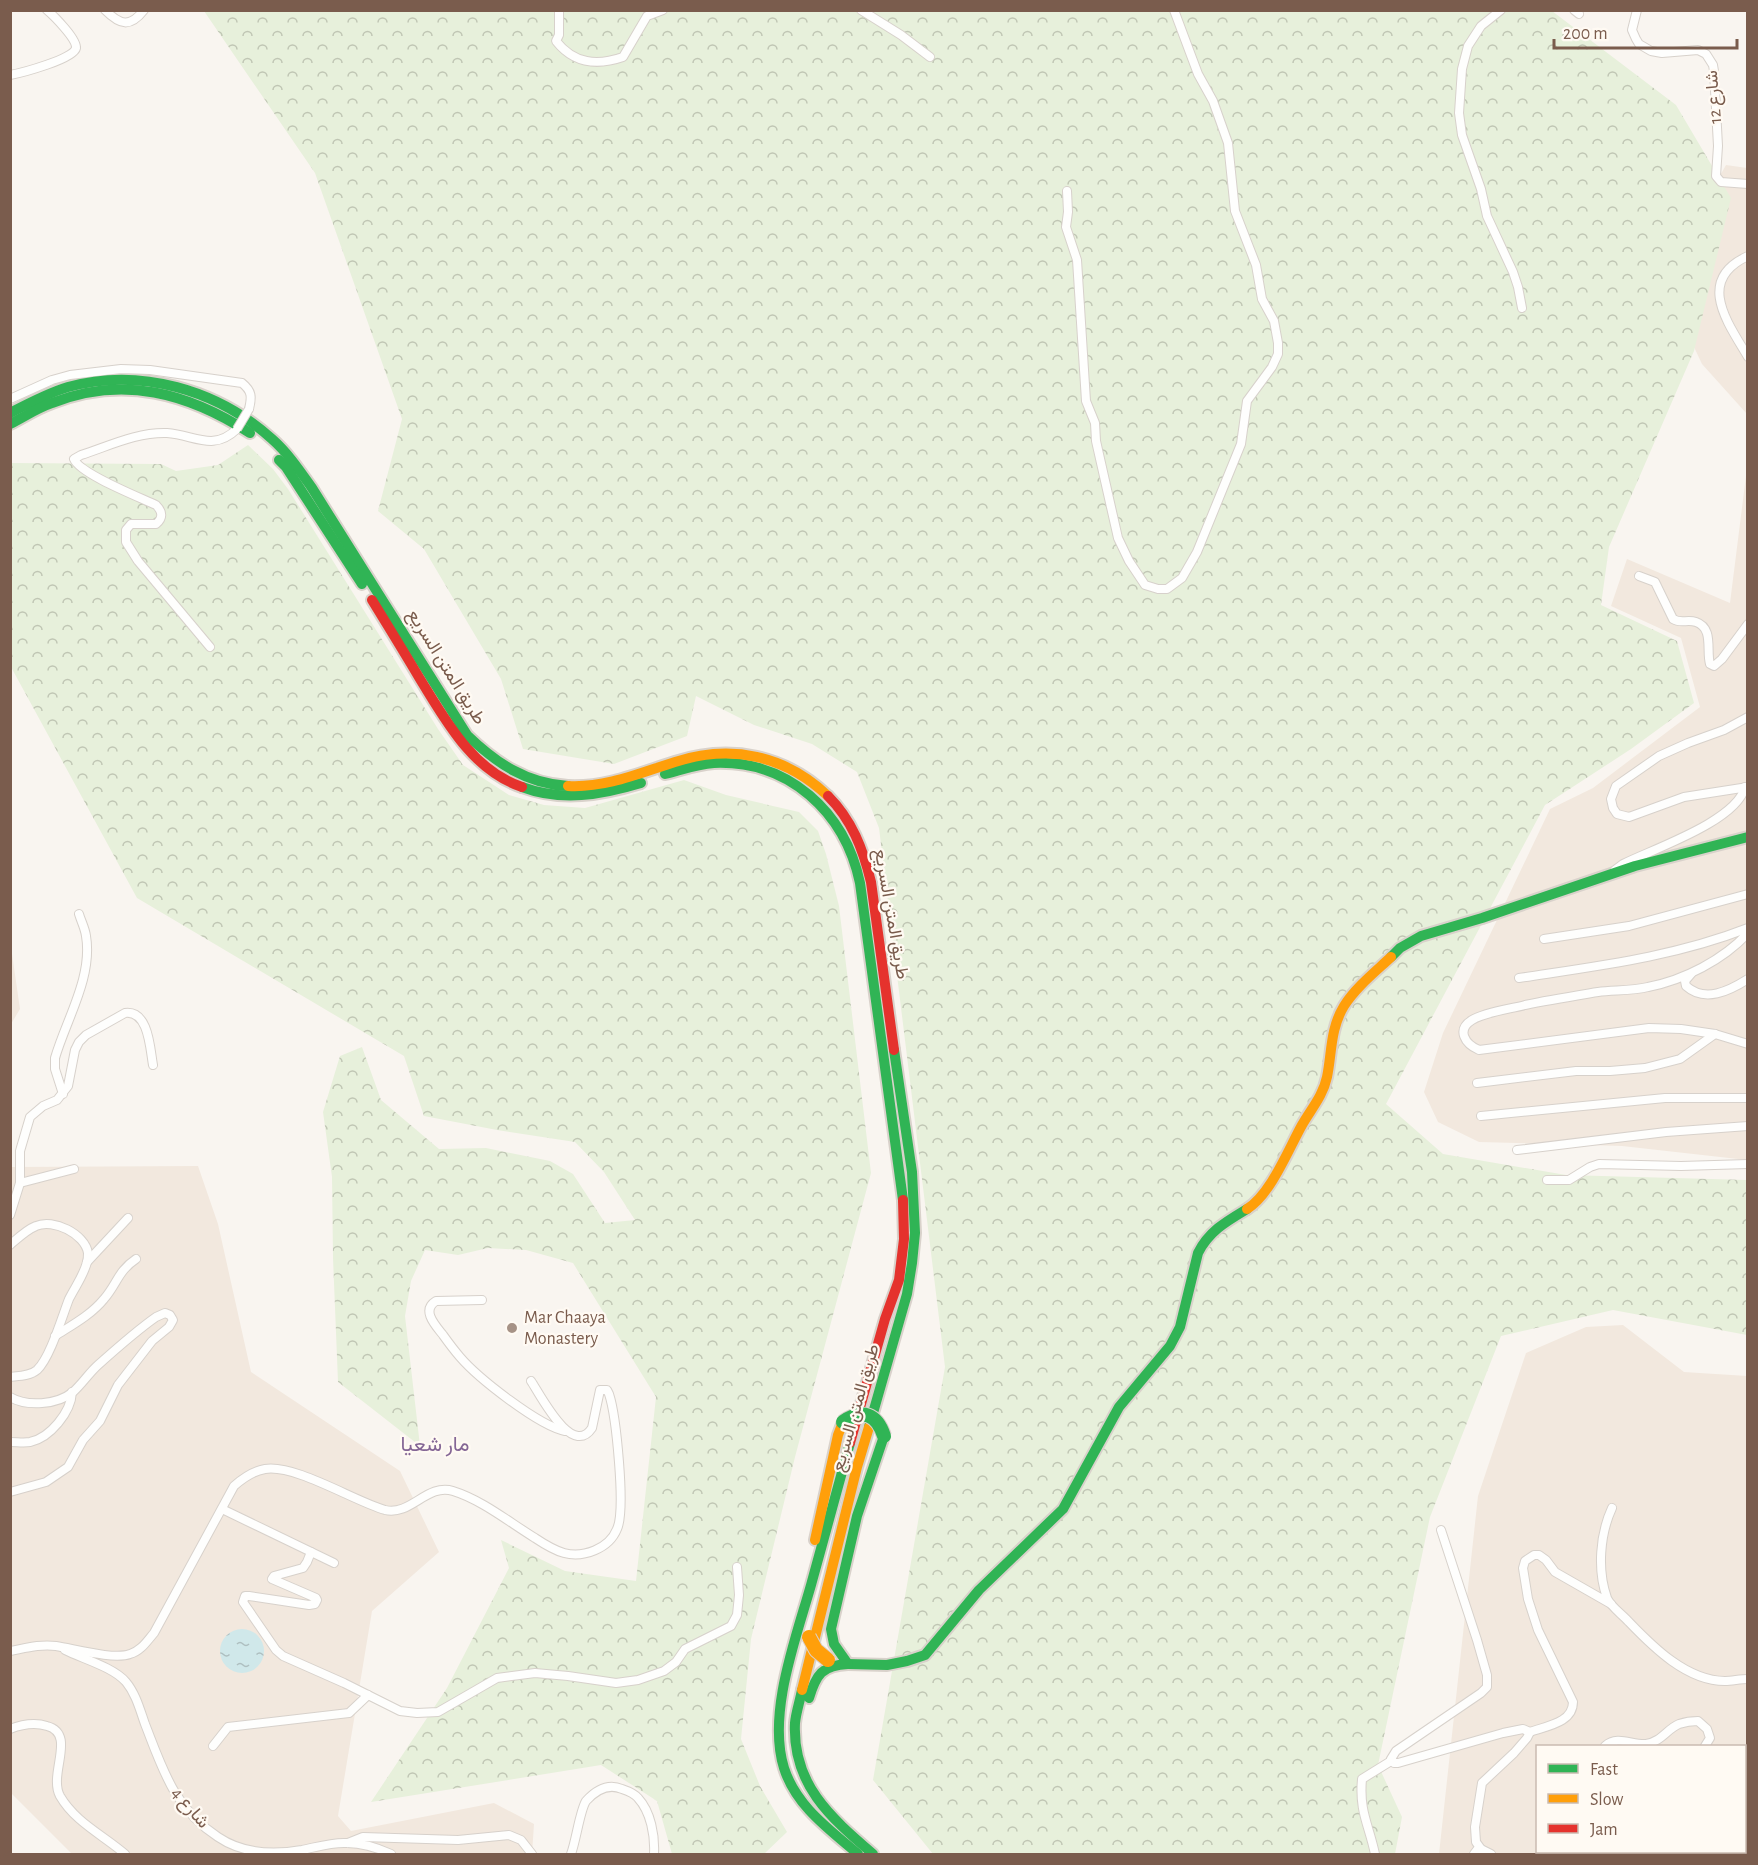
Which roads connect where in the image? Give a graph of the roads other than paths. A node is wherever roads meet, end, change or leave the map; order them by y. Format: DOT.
graph roads {
  1 [pos="47,10"];
  2 [pos="105,10"];
  3 [pos="144,10"];
  4 [pos="559,10"];
  5 [pos="663,10"];
  6 [pos="861,10"];
  7 [pos="1174,10"];
  8 [pos="1502,10"];
  9 [pos="1637,10"];
  10 [pos="930,57"];
  11 [pos="10,75"];
  12 [pos="1748,184"];
  13 [pos="1067,191"];
  14 [pos="1748,256"];
  15 [pos="1522,308"];
  16 [pos="1748,357"];
  17 [pos="10,399"];
  18 [pos="10,413"];
  19 [pos="10,424"];
  20 [pos="1639,576"];
  21 [pos="1748,624"];
  22 [pos="210,647"];
  23 [pos="1748,717"];
  24 [pos="1746,787"];
  25 [pos="1748,837"];
  26 [pos="1612,873"];
  27 [pos="1748,894"];
  28 [pos="79,914"];
  29 [pos="1747,932"];
  30 [pos="1544,939"];
  31 [pos="1694,970"];
  32 [pos="1519,978"];
  33 [pos="1748,979"];
  34 [pos="1715,1034"];
  35 [pos="1748,1044"];
  36 [pos="153,1065"];
  37 [pos="1477,1083"];
  38 [pos="63,1094"];
  39 [pos="1748,1098"];
  40 [pos="1481,1116"];
  41 [pos="1748,1126"];
  42 [pos="1517,1150"];
  43 [pos="1748,1164"];
  44 [pos="74,1168"];
  45 [pos="1547,1180"];
  46 [pos="20,1183"];
  47 [pos="10,1215"];
  48 [pos="128,1218"];
  49 [pos="10,1245"];
  50 [pos="136,1259"];
  51 [pos="87,1262"];
  52 [pos="482,1300"];
  53 [pos="55,1336"];
  54 [pos="10,1377"];
  55 [pos="531,1381"];
  56 [pos="72,1392"];
  57 [pos="10,1397"];
  58 [pos="567,1431"];
  59 [pos="10,1442"];
  60 [pos="857,1467"];
  61 [pos="10,1492"];
  62 [pos="838,1493"];
  63 [pos="1612,1508"];
  64 [pos="222,1509"];
  65 [pos="856,1516"];
  66 [pos="1441,1530"];
  67 [pos="310,1552"];
  68 [pos="334,1563"];
  69 [pos="737,1567"];
  70 [pos="812,1580"];
  71 [pos="1611,1604"];
  72 [pos="59,1647"];
  73 [pos="10,1651"];
  74 [pos="838,1663"];
  75 [pos="1748,1679"];
  76 [pos="368,1695"];
  77 [pos="10,1729"];
  78 [pos="1530,1732"];
  79 [pos="1606,1745"];
  80 [pos="1706,1745"];
  81 [pos="213,1746"];
  82 [pos="1392,1761"];
  83 [pos="811,1792"];
  84 [pos="348,1842"];
  85 [pos="1477,1852"];
  86 [pos="125,1854"];
  87 [pos="391,1854"];
  88 [pos="532,1854"];
  89 [pos="571,1854"];
  90 [pos="654,1854"];
  91 [pos="858,1854"];
  92 [pos="873,1854"];
  93 [pos="1375,1854"];
  94 [pos="1491,1854"];
  1 -- 11 [label="street"];
  2 -- 3 [label="street"];
  4 -- 5 [label="street"];
  6 -- 10 [label="street"];
  7 -- 13 [label="street"];
  8 -- 15 [label="street"];
  9 -- 12 [label="street, شارع 12"];
  14 -- 16 [label="street"];
  17 -- 22 [label="street, bridge"];
  18 -- 60 [label="main road, طريق المتن السريع"];
  19 -- 62 [label="main road, طريق المتن السريع"];
  20 -- 21 [label="street"];
  23 -- 24 [label="street"];
  24 -- 26 [label="street"];
  25 -- 26 [label="main road"];
  26 -- 74 [label="main road"];
  27 -- 30 [label="street"];
  28 -- 38 [label="street"];
  29 -- 31 [label="street"];
  29 -- 32 [label="street"];
  31 -- 33 [label="street"];
  31 -- 34 [label="street"];
  34 -- 35 [label="street"];
  34 -- 37 [label="street"];
  36 -- 38 [label="street"];
  38 -- 46 [label="street"];
  39 -- 40 [label="street"];
  41 -- 42 [label="street"];
  43 -- 45 [label="street"];
  44 -- 46 [label="street"];
  46 -- 47 [label="street"];
  48 -- 51 [label="street"];
  49 -- 51 [label="street"];
  50 -- 53 [label="street"];
  51 -- 53 [label="street"];
  52 -- 58 [label="street"];
  53 -- 54 [label="street"];
  55 -- 58 [label="street"];
  56 -- 57 [label="street"];
  56 -- 59 [label="street"];
  56 -- 61 [label="street"];
  58 -- 64 [label="street"];
  60 -- 65 [label="main road"];
  60 -- 83 [label="main road, طريق المتن السريع"];
  62 -- 70 [label="main road, طريق المتن السريع"];
  62 -- 74 [label="main road, bridge"];
  63 -- 71 [label="street"];
  64 -- 67 [label="street"];
  64 -- 72 [label="street"];
  65 -- 70 [label="main road, bridge"];
  65 -- 74 [label="main road"];
  66 -- 82 [label="street"];
  67 -- 68 [label="street"];
  67 -- 76 [label="street"];
  69 -- 76 [label="street"];
  70 -- 91 [label="main road, طريق المتن السريع"];
  71 -- 75 [label="street"];
  71 -- 78 [label="street"];
  72 -- 73 [label="street"];
  72 -- 84 [label="street, شارع 4"];
  74 -- 83 [label="main road"];
  76 -- 81 [label="street"];
  77 -- 86 [label="street"];
  78 -- 82 [label="street"];
  78 -- 85 [label="street"];
  79 -- 80 [label="street"];
  82 -- 93 [label="street"];
  83 -- 92 [label="main road, طريق المتن السريع"];
  84 -- 87 [label="street, شارع 4"];
  84 -- 88 [label="street"];
  85 -- 94 [label="street"];
  89 -- 90 [label="street"];
}
